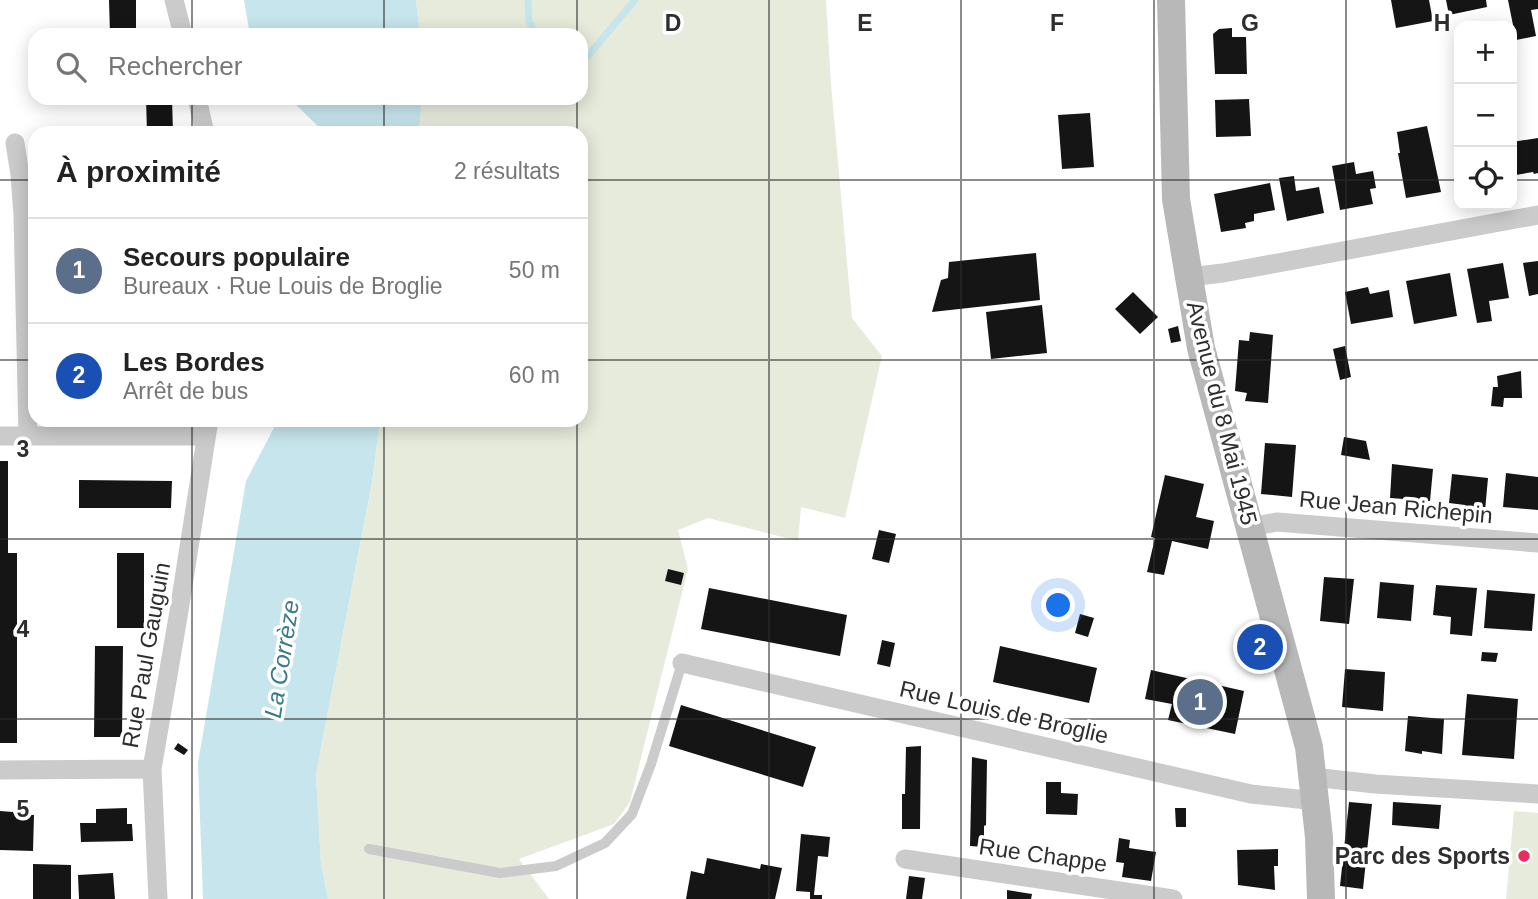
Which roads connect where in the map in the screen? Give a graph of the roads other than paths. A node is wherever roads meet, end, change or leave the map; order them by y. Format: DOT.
graph roads {
  1 [pos="174,0"];
  2 [pos="1171,0"];
  3 [pos="181,28"];
  4 [pos="199,105"];
  5 [pos="203,126"];
  6 [pos="15,143"];
  7 [pos="1538,215"];
  8 [pos="1189,277"];
  9 [pos="207,428"];
  10 [pos="28,435"];
  11 [pos="0,436"];
  12 [pos="1250,527"];
  13 [pos="1538,543"];
  14 [pos="682,663"];
  15 [pos="152,769"];
  16 [pos="0,770"];
  17 [pos="1314,789"];
  18 [pos="1538,794"];
  19 [pos="369,849"];
  20 [pos="905,859"];
  21 [pos="158,899"];
  22 [pos="1173,899"];
  23 [pos="1321,899"];
  1 -- 3 [label="street"];
  2 -- 8 [label="street, Avenue du 8 Mai 1945"];
  4 -- 5 [label="street"];
  6 -- 10 [label="street"];
  7 -- 8 [label="street"];
  8 -- 12 [label="street, Avenue du 8 Mai 1945"];
  9 -- 10 [label="street"];
  9 -- 15 [label="street, Rue Paul Gauguin"];
  10 -- 11 [label="street"];
  12 -- 13 [label="street, Rue Jean Richepin"];
  12 -- 17 [label="street, Avenue du 8 Mai 1945"];
  14 -- 17 [label="street, Rue Louis de Broglie"];
  14 -- 19 [label="lane"];
  15 -- 16 [label="street"];
  15 -- 21 [label="street, Rue Paul Gauguin"];
  17 -- 18 [label="street, Rue Louis de Broglie"];
  17 -- 23 [label="street, Avenue du 8 Mai 1945"];
  20 -- 22 [label="street, Rue Chappe"];
}
